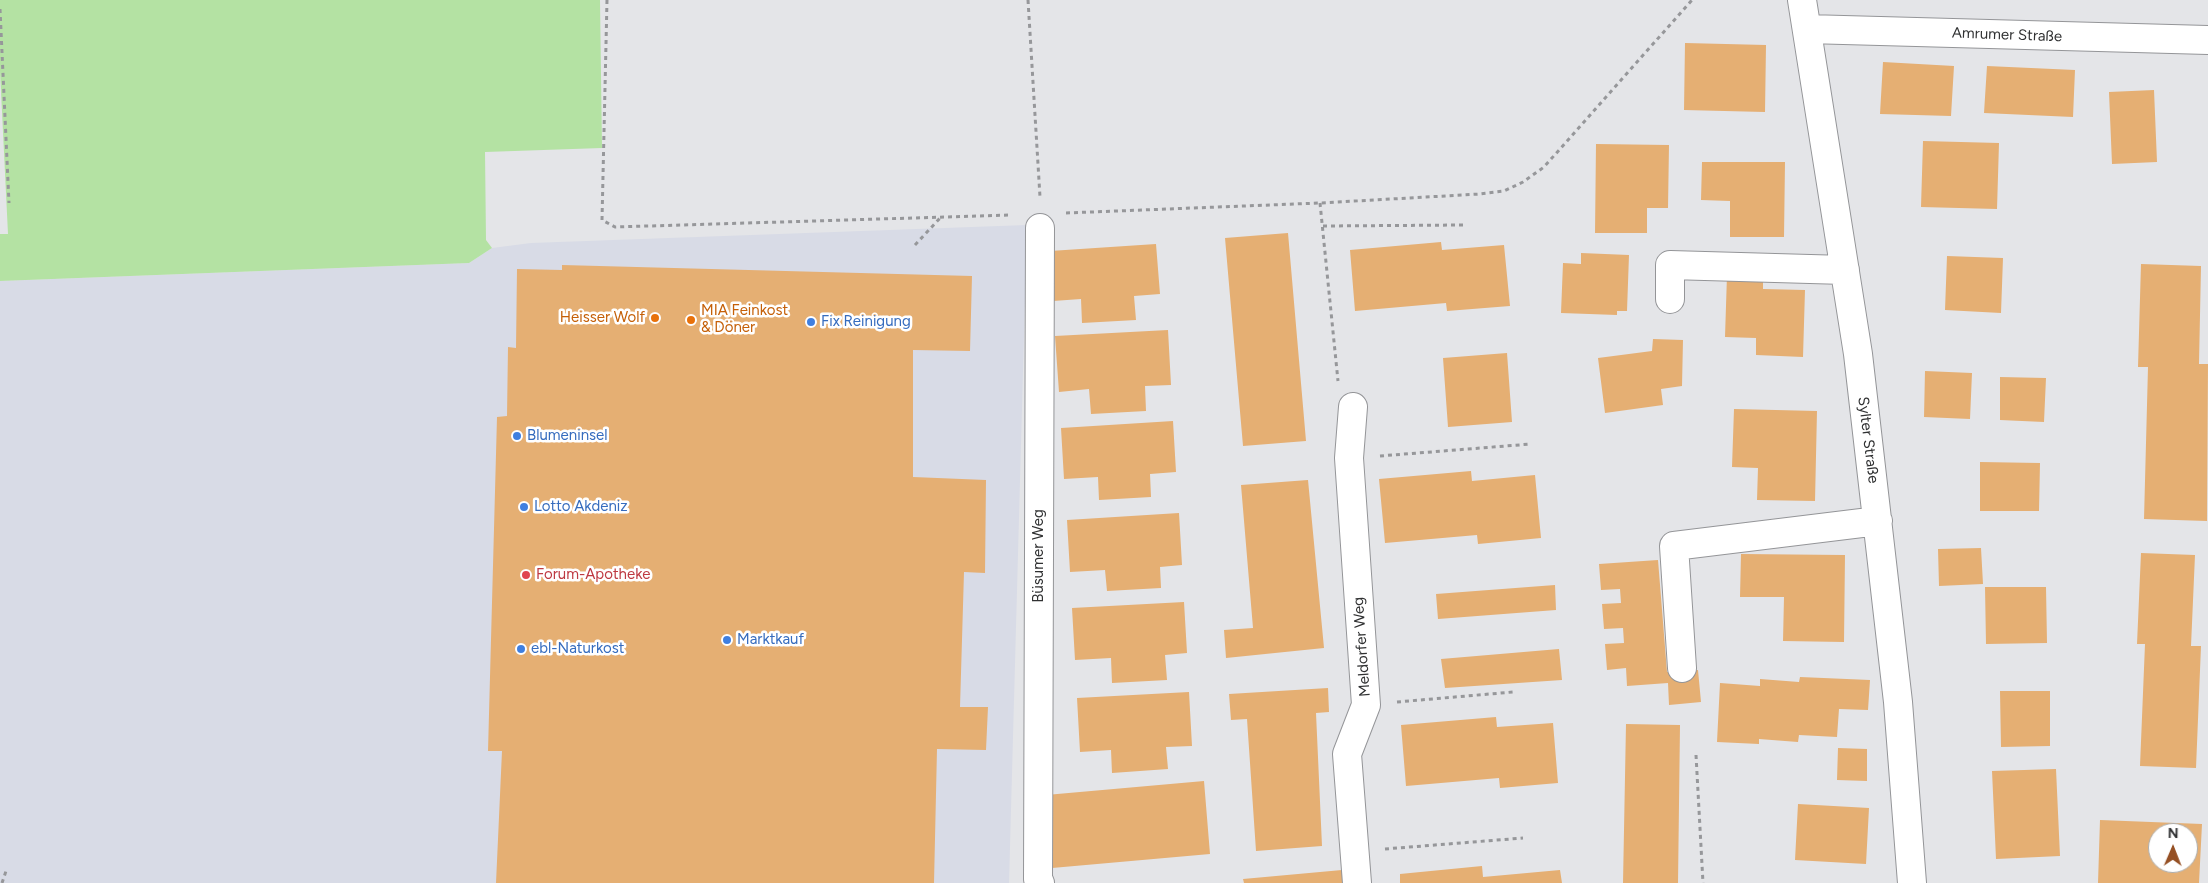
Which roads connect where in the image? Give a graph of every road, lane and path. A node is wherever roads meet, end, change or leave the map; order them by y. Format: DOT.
graph roads {
  1 [pos="607,0"];
  2 [pos="1028,0"];
  3 [pos="1692,0"];
  4 [pos="1802,0"];
  5 [pos="0,8"];
  6 [pos="1807,29"];
  7 [pos="2208,40"];
  8 [pos="9,203"];
  9 [pos="1320,203"];
  10 [pos="1040,215"];
  11 [pos="942,217"];
  12 [pos="1464,225"];
  13 [pos="1323,226"];
  14 [pos="914,245"];
  15 [pos="1845,270"];
  16 [pos="1670,299"];
  17 [pos="1354,407"];
  18 [pos="1531,444"];
  19 [pos="1349,458"];
  20 [pos="1878,522"];
  21 [pos="1682,668"];
  22 [pos="1513,692"];
  23 [pos="1366,705"];
  24 [pos="1696,755"];
  25 [pos="1523,838"];
  26 [pos="1355,852"];
  27 [pos="6,870"];
  28 [pos="2,883"];
  29 [pos="1040,883"];
  30 [pos="1358,883"];
  31 [pos="1703,883"];
  32 [pos="1912,883"];
  1 -- 11 [label="path"];
  2 -- 10 [label="path"];
  3 -- 9 [label="path"];
  4 -- 6 [label="street, Sylter Straße"];
  5 -- 8 [label="path"];
  6 -- 7 [label="street, Amrumer Straße"];
  6 -- 15 [label="street, Sylter Straße"];
  9 -- 10 [label="path"];
  9 -- 13 [label="path"];
  10 -- 11 [label="path"];
  10 -- 29 [label="street, Büsumer Weg"];
  11 -- 14 [label="path"];
  12 -- 13 [label="path"];
  13 -- 17 [label="path"];
  15 -- 16 [label="street"];
  15 -- 20 [label="street, Sylter Straße"];
  17 -- 19 [label="street, Meldorfer Weg"];
  18 -- 19 [label="path"];
  19 -- 23 [label="street, Meldorfer Weg"];
  20 -- 21 [label="street"];
  20 -- 32 [label="street, Sylter Straße"];
  22 -- 23 [label="path"];
  23 -- 26 [label="street, Meldorfer Weg"];
  24 -- 31 [label="path"];
  25 -- 26 [label="path"];
  26 -- 30 [label="street, Meldorfer Weg"];
  27 -- 28 [label="path"];
}
